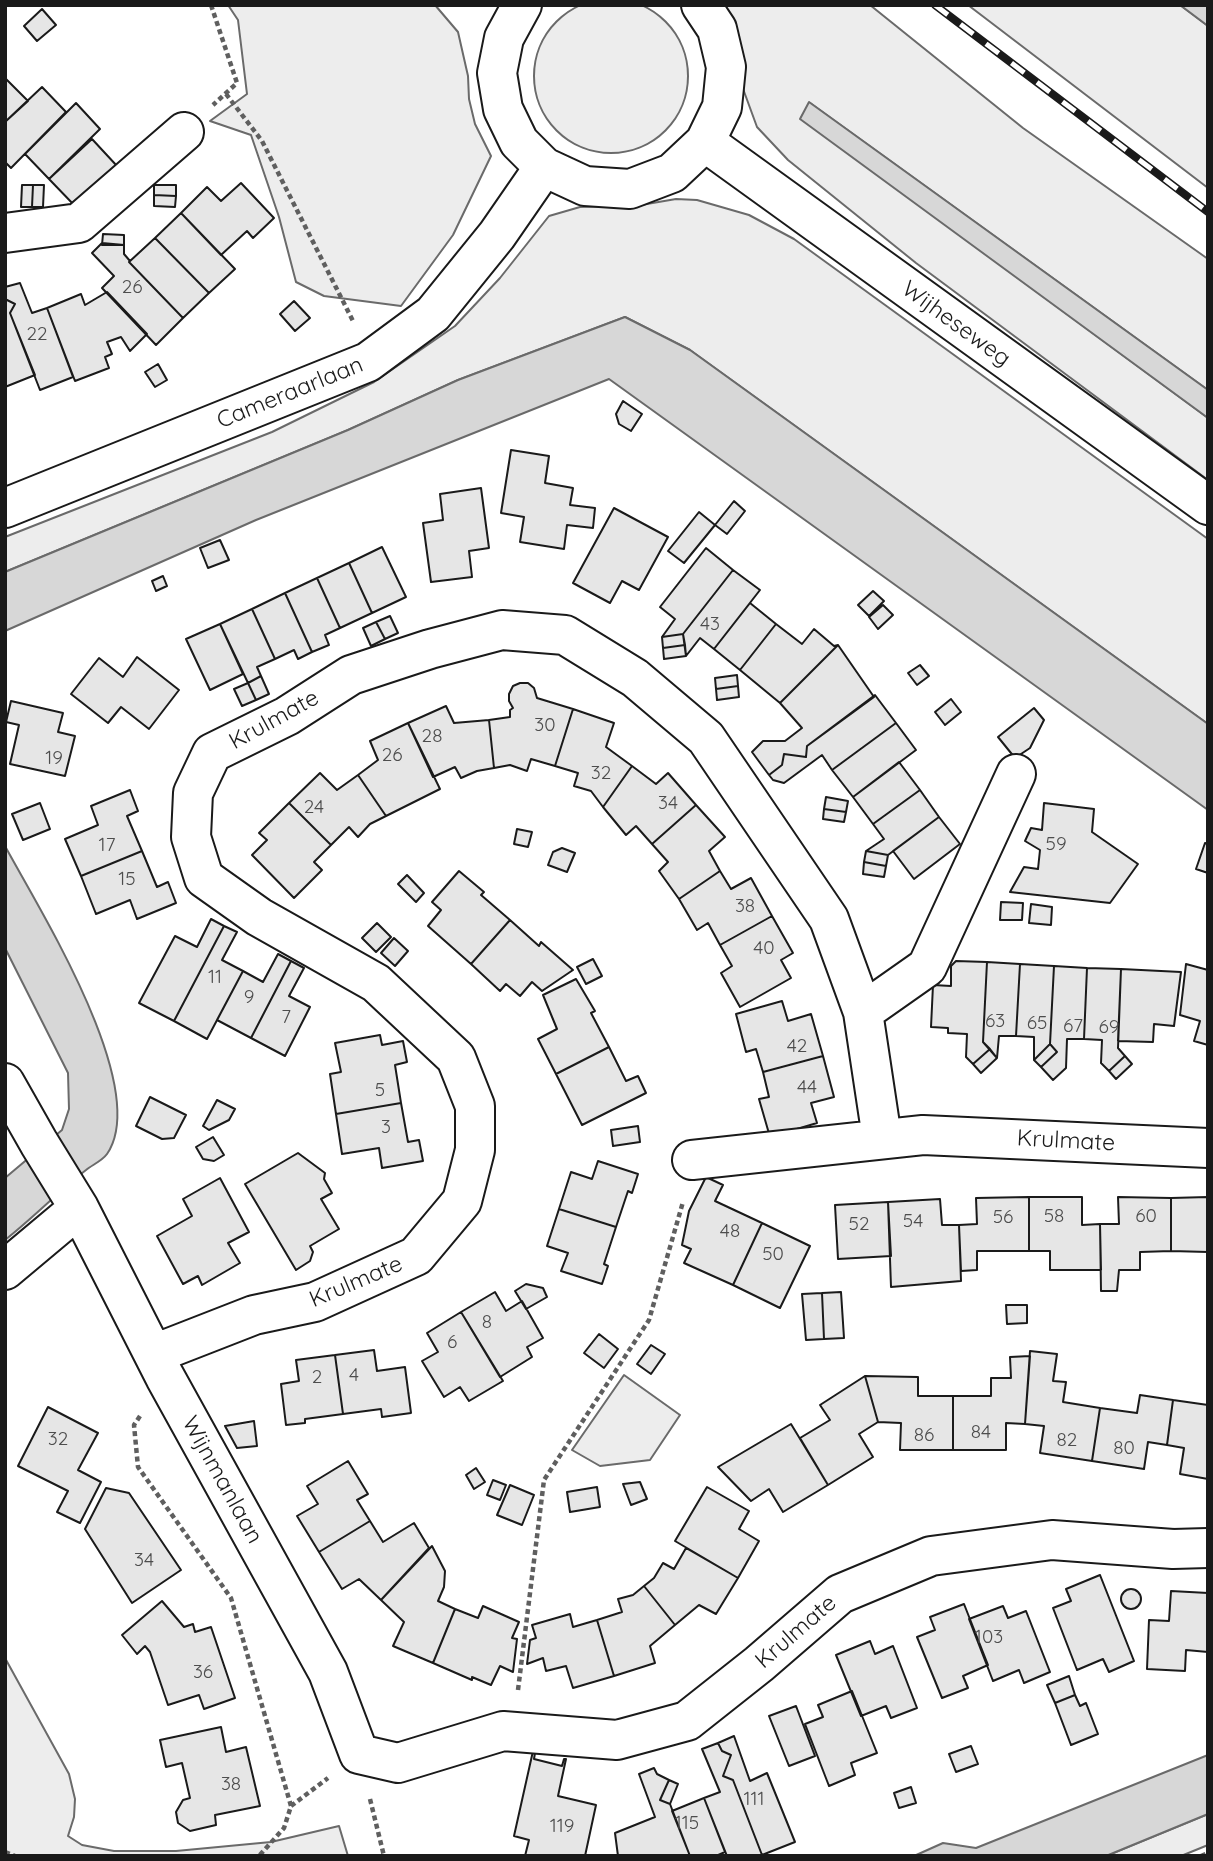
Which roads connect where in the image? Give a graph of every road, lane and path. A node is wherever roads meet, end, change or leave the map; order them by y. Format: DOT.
graph roads {
  1 [pos="211,5"];
  2 [pos="521,5"];
  3 [pos="701,5"];
  4 [pos="226,94"];
  5 [pos="184,132"];
  6 [pos="705,142"];
  7 [pos="544,167"];
  8 [pos="5,233"];
  9 [pos="377,356"];
  10 [pos="1208,505"];
  11 [pos="5,508"];
  12 [pos="1016,774"];
  13 [pos="863,1012"];
  14 [pos="5,1083"];
  15 [pos="882,1138"];
  16 [pos="1208,1148"];
  17 [pos="692,1160"];
  18 [pos="76,1203"];
  19 [pos="5,1270"];
  20 [pos="160,1365"];
  21 [pos="1208,1548"];
  22 [pos="513,1732"];
  23 [pos="359,1754"];
  24 [pos="5,1852"];
  25 [pos="1208,1853"];
  26 [pos="15,1856"];
  27 [pos="259,1856"];
  28 [pos="384,1856"];
  29 [pos="1201,1856"];
  1 -- 4 [label="path"];
  2 -- 7 [label="street"];
  3 -- 6 [label="street"];
  4 -- 5 [label="path"];
  4 -- 9 [label="path"];
  5 -- 8 [label="street"];
  6 -- 7 [label="street"];
  6 -- 10 [label="street, Wijheseweg"];
  7 -- 9 [label="street, Cameraarlaan"];
  9 -- 11 [label="street, Cameraarlaan"];
  12 -- 13 [label="street"];
  13 -- 15 [label="street, Krulmate"];
  13 -- 20 [label="street, Krulmate"];
  14 -- 18 [label="street, Wijnmanlaan"];
  15 -- 16 [label="street, Krulmate"];
  15 -- 17 [label="street, Krulmate"];
  17 -- 22 [label="path"];
  18 -- 19 [label="street"];
  18 -- 20 [label="street, Wijnmanlaan"];
  20 -- 23 [label="street, Wijnmanlaan"];
  20 -- 27 [label="path"];
  21 -- 22 [label="street, Krulmate"];
  22 -- 23 [label="street, Krulmate"];
  23 -- 28 [label="path"];
  24 -- 26 [label="path"];
  25 -- 29 [label="path"];
}
